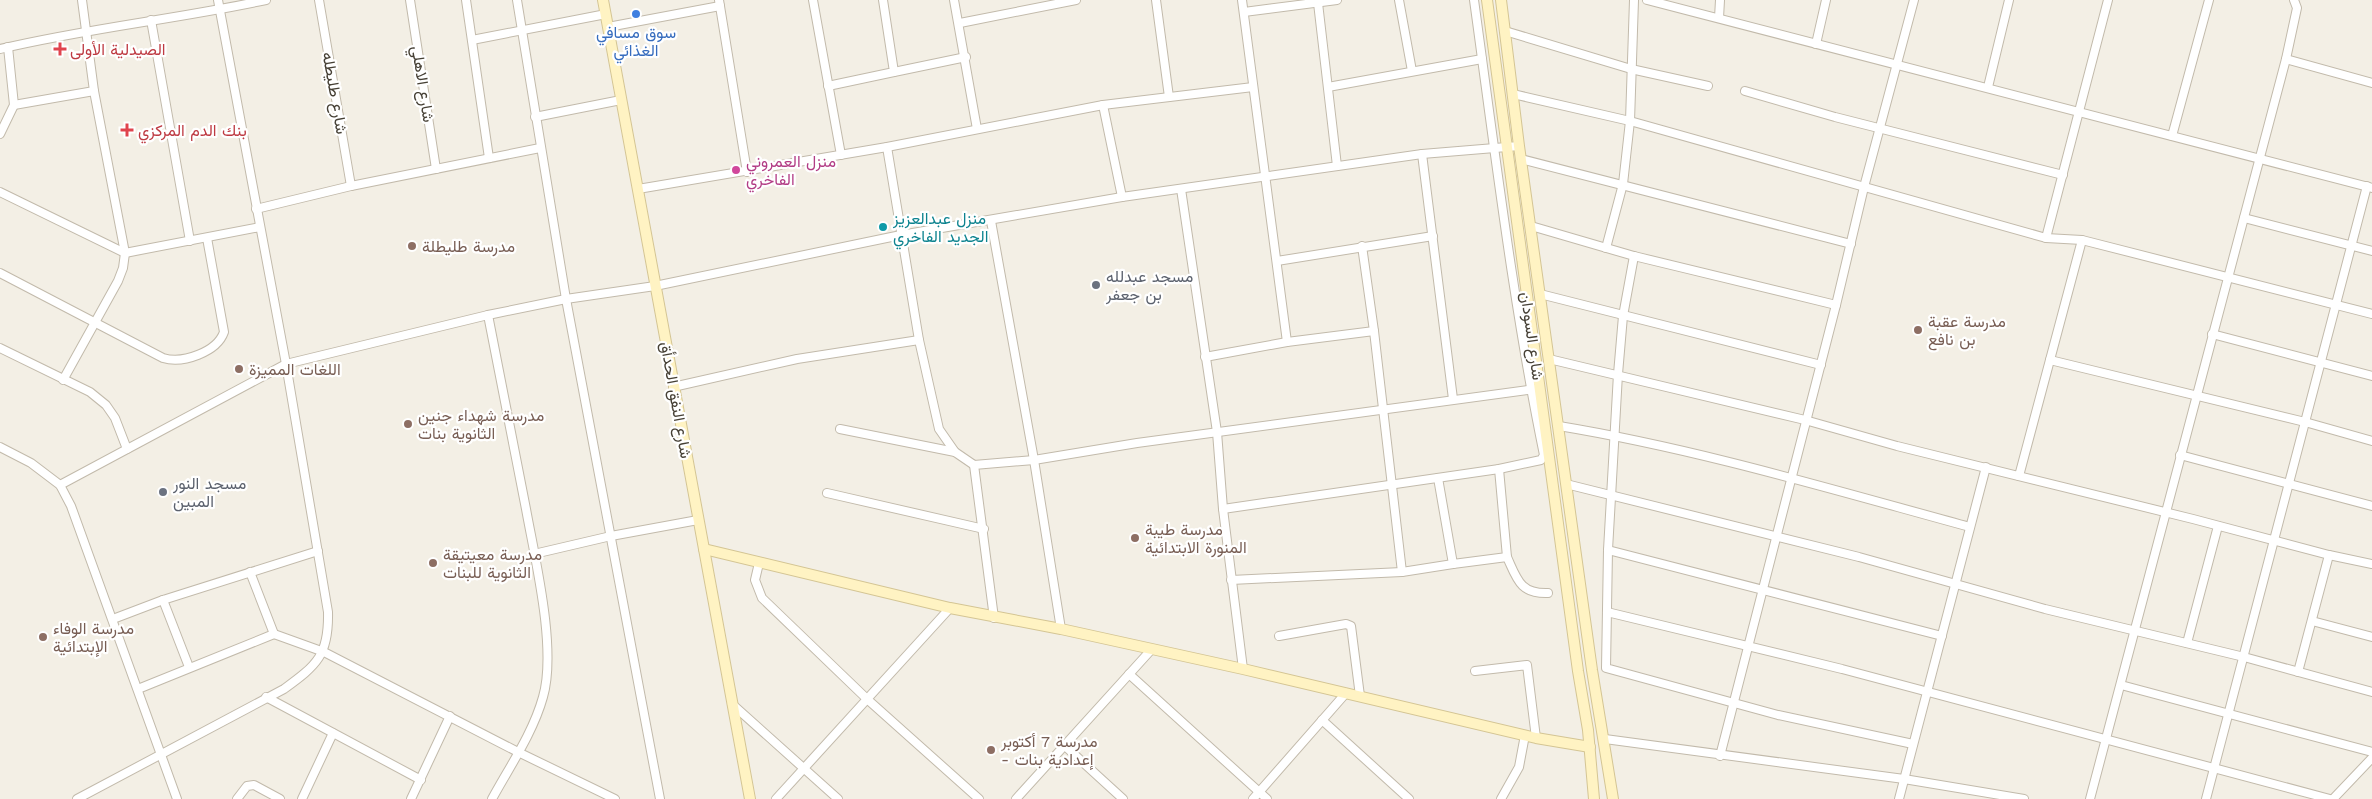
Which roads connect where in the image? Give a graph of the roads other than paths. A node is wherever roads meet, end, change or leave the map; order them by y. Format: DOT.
graph roads {
  1 [pos="82,0"];
  2 [pos="218,0"];
  3 [pos="266,0"];
  4 [pos="319,0"];
  5 [pos="410,0"];
  6 [pos="466,0"];
  7 [pos="517,0"];
  8 [pos="603,0"];
  9 [pos="813,0"];
  10 [pos="883,0"];
  11 [pos="954,0"];
  12 [pos="1076,0"];
  13 [pos="1156,0"];
  14 [pos="1242,0"];
  15 [pos="1337,0"];
  16 [pos="1399,0"];
  17 [pos="1474,0"];
  18 [pos="1487,0"];
  19 [pos="1501,0"];
  20 [pos="1634,0"];
  21 [pos="1648,0"];
  22 [pos="1720,0"];
  23 [pos="1826,0"];
  24 [pos="1914,0"];
  25 [pos="2009,0"];
  26 [pos="2108,0"];
  27 [pos="2209,0"];
  28 [pos="2294,0"];
  29 [pos="720,3"];
  30 [pos="1318,3"];
  31 [pos="220,10"];
  32 [pos="1244,12"];
  33 [pos="606,14"];
  34 [pos="1718,18"];
  35 [pos="151,20"];
  36 [pos="960,23"];
  37 [pos="608,27"];
  38 [pos="86,30"];
  39 [pos="521,31"];
  40 [pos="1505,31"];
  41 [pos="472,40"];
  42 [pos="1816,44"];
  43 [pos="4,48"];
  44 [pos="966,57"];
  45 [pos="2286,58"];
  46 [pos="1482,59"];
  47 [pos="1897,65"];
  48 [pos="1631,69"];
  49 [pos="1412,71"];
  50 [pos="894,72"];
  51 [pos="2372,83"];
  52 [pos="828,86"];
  53 [pos="1708,86"];
  54 [pos="1253,87"];
  55 [pos="1328,87"];
  56 [pos="1988,87"];
  57 [pos="94,92"];
  58 [pos="1744,92"];
  59 [pos="1513,94"];
  60 [pos="1169,97"];
  61 [pos="622,100"];
  62 [pos="14,105"];
  63 [pos="1103,105"];
  64 [pos="2079,112"];
  65 [pos="536,116"];
  66 [pos="1630,120"];
  67 [pos="977,129"];
  68 [pos="1880,129"];
  69 [pos="0,134"];
  70 [pos="2172,136"];
  71 [pos="1519,146"];
  72 [pos="887,147"];
  73 [pos="1492,147"];
  74 [pos="1506,147"];
  75 [pos="540,148"];
  76 [pos="1422,154"];
  77 [pos="841,155"];
  78 [pos="489,158"];
  79 [pos="1522,159"];
  80 [pos="2260,159"];
  81 [pos="1337,166"];
  82 [pos="436,169"];
  83 [pos="748,172"];
  84 [pos="1266,176"];
  85 [pos="2063,176"];
  86 [pos="1623,184"];
  87 [pos="351,186"];
  88 [pos="1864,187"];
  89 [pos="2369,187"];
  90 [pos="1181,189"];
  91 [pos="638,190"];
  92 [pos="0,192"];
  93 [pos="1122,197"];
  94 [pos="256,209"];
  95 [pos="2244,218"];
  96 [pos="992,221"];
  97 [pos="1531,226"];
  98 [pos="260,227"];
  99 [pos="901,235"];
  100 [pos="1433,236"];
  101 [pos="206,238"];
  102 [pos="2046,238"];
  103 [pos="190,240"];
  104 [pos="2082,240"];
  105 [pos="1851,244"];
  106 [pos="1362,246"];
  107 [pos="2351,246"];
  108 [pos="1606,248"];
  109 [pos="2372,251"];
  110 [pos="125,253"];
  111 [pos="1634,256"];
  112 [pos="1277,260"];
  113 [pos="0,273"];
  114 [pos="2227,276"];
  115 [pos="655,286"];
  116 [pos="1540,294"];
  117 [pos="566,299"];
  118 [pos="2336,304"];
  119 [pos="1836,306"];
  120 [pos="2372,314"];
  121 [pos="488,315"];
  122 [pos="1623,316"];
  123 [pos="94,324"];
  124 [pos="1374,331"];
  125 [pos="2212,334"];
  126 [pos="919,340"];
  127 [pos="1288,342"];
  128 [pos="0,348"];
  129 [pos="1205,357"];
  130 [pos="1549,359"];
  131 [pos="2050,360"];
  132 [pos="2321,363"];
  133 [pos="286,364"];
  134 [pos="1821,365"];
  135 [pos="1618,374"];
  136 [pos="2372,376"];
  137 [pos="63,380"];
  138 [pos="673,387"];
  139 [pos="1535,389"];
  140 [pos="2196,394"];
  141 [pos="1453,399"];
  142 [pos="1383,408"];
  143 [pos="1805,420"];
  144 [pos="2305,422"];
  145 [pos="1558,426"];
  146 [pos="840,429"];
  147 [pos="1216,432"];
  148 [pos="1616,435"];
  149 [pos="2372,441"];
  150 [pos="0,447"];
  151 [pos="127,449"];
  152 [pos="955,452"];
  153 [pos="2180,454"];
  154 [pos="1034,460"];
  155 [pos="974,465"];
  156 [pos="1986,468"];
  157 [pos="1498,469"];
  158 [pos="2020,476"];
  159 [pos="1438,478"];
  160 [pos="1790,478"];
  161 [pos="1566,484"];
  162 [pos="2289,484"];
  163 [pos="60,485"];
  164 [pos="1390,485"];
  165 [pos="827,493"];
  166 [pos="1612,495"];
  167 [pos="2372,506"];
  168 [pos="1223,509"];
  169 [pos="2166,512"];
  170 [pos="698,520"];
  171 [pos="2218,526"];
  172 [pos="1970,527"];
  173 [pos="984,529"];
  174 [pos="611,536"];
  175 [pos="1775,538"];
  176 [pos="2274,541"];
  177 [pos="704,550"];
  178 [pos="1608,550"];
  179 [pos="318,551"];
  180 [pos="534,554"];
  181 [pos="2329,555"];
  182 [pos="1507,557"];
  183 [pos="759,563"];
  184 [pos="1453,564"];
  185 [pos="2372,564"];
  186 [pos="250,572"];
  187 [pos="1402,572"];
  188 [pos="1231,580"];
  189 [pos="1956,584"];
  190 [pos="1580,585"];
  191 [pos="1567,587"];
  192 [pos="1761,591"];
  193 [pos="1548,592"];
  194 [pos="163,600"];
  195 [pos="950,608"];
  196 [pos="1607,612"];
  197 [pos="994,618"];
  198 [pos="114,619"];
  199 [pos="2312,621"];
  200 [pos="1061,629"];
  201 [pos="2134,631"];
  202 [pos="274,634"];
  203 [pos="1278,636"];
  204 [pos="1942,636"];
  205 [pos="2372,637"];
  206 [pos="2187,643"];
  207 [pos="1747,648"];
  208 [pos="1151,650"];
  209 [pos="324,652"];
  210 [pos="2244,657"];
  211 [pos="189,667"];
  212 [pos="1243,668"];
  213 [pos="1475,671"];
  214 [pos="2298,672"];
  215 [pos="1129,674"];
  216 [pos="2121,685"];
  217 [pos="138,689"];
  218 [pos="1927,692"];
  219 [pos="2372,692"];
  220 [pos="1346,693"];
  221 [pos="1360,696"];
  222 [pos="266,697"];
  223 [pos="867,699"];
  224 [pos="1733,703"];
  225 [pos="732,704"];
  226 [pos="2229,712"];
  227 [pos="450,716"];
  228 [pos="1322,720"];
  229 [pos="334,733"];
  230 [pos="1530,736"];
  231 [pos="2105,738"];
  232 [pos="1605,739"];
  233 [pos="1913,744"];
  234 [pos="1065,746"];
  235 [pos="1590,747"];
  236 [pos="518,752"];
  237 [pos="2372,752"];
  238 [pos="159,754"];
  239 [pos="1720,756"];
  240 [pos="2372,758"];
  241 [pos="2214,768"];
  242 [pos="805,769"];
  243 [pos="1904,779"];
  244 [pos="421,780"];
  245 [pos="1260,792"];
  246 [pos="77,799"];
  247 [pos="177,799"];
  248 [pos="237,799"];
  249 [pos="280,799"];
  250 [pos="302,799"];
  251 [pos="411,799"];
  252 [pos="492,799"];
  253 [pos="615,799"];
  254 [pos="660,799"];
  255 [pos="750,799"];
  256 [pos="776,799"];
  257 [pos="838,799"];
  258 [pos="979,799"];
  259 [pos="1016,799"];
  260 [pos="1123,799"];
  261 [pos="1253,799"];
  262 [pos="1267,799"];
  263 [pos="1409,799"];
  264 [pos="1501,799"];
  265 [pos="1594,799"];
  266 [pos="1612,799"];
  267 [pos="1899,799"];
  268 [pos="2024,799"];
  269 [pos="2090,799"];
  270 [pos="2206,799"];
  271 [pos="2332,799"];
  1 -- 38 [label="street"];
  2 -- 31 [label="street"];
  3 -- 31 [label="street"];
  4 -- 87 [label="street, شارع طليطله"];
  5 -- 82 [label="street, شارع الاهلي"];
  6 -- 41 [label="street"];
  7 -- 39 [label="street"];
  8 -- 33 [label="main road, شارع النفق الحدأق"];
  9 -- 52 [label="street"];
  10 -- 50 [label="street"];
  11 -- 36 [label="street"];
  12 -- 36 [label="street"];
  13 -- 60 [label="street"];
  14 -- 32 [label="street"];
  15 -- 30 [label="street"];
  16 -- 49 [label="street"];
  17 -- 46 [label="street"];
  18 -- 74 [label="main road, شارع السودان"];
  19 -- 40 [label="main road, شارع السودان"];
  20 -- 48 [label="street"];
  21 -- 34 [label="street"];
  22 -- 34 [label="street"];
  23 -- 42 [label="street"];
  24 -- 47 [label="street"];
  25 -- 56 [label="street"];
  26 -- 64 [label="street"];
  27 -- 70 [label="street"];
  28 -- 45 [label="street"];
  29 -- 37 [label="street"];
  29 -- 83 [label="street"];
  30 -- 32 [label="street"];
  30 -- 55 [label="street"];
  31 -- 35 [label="street"];
  31 -- 94 [label="street"];
  32 -- 54 [label="street"];
  33 -- 37 [label="main road, شارع النفق الحدأق"];
  33 -- 39 [label="street"];
  34 -- 42 [label="street"];
  35 -- 38 [label="street"];
  35 -- 103 [label="street"];
  36 -- 44 [label="street"];
  37 -- 61 [label="main road, شارع النفق الحدأق"];
  38 -- 43 [label="street"];
  38 -- 57 [label="street"];
  39 -- 41 [label="street"];
  39 -- 65 [label="street"];
  40 -- 48 [label="street"];
  40 -- 59 [label="main road, شارع السودان"];
  41 -- 78 [label="street"];
  42 -- 47 [label="street"];
  43 -- 62 [label="street"];
  44 -- 50 [label="street"];
  44 -- 67 [label="street"];
  45 -- 51 [label="street"];
  45 -- 80 [label="street"];
  46 -- 49 [label="street"];
  46 -- 73 [label="street"];
  47 -- 56 [label="street"];
  47 -- 68 [label="street"];
  48 -- 53 [label="street"];
  48 -- 66 [label="street"];
  49 -- 55 [label="street"];
  50 -- 52 [label="street"];
  52 -- 77 [label="street"];
  54 -- 60 [label="street"];
  54 -- 84 [label="street"];
  55 -- 81 [label="street"];
  56 -- 64 [label="street"];
  57 -- 62 [label="street"];
  57 -- 110 [label="street"];
  58 -- 68 [label="street"];
  59 -- 66 [label="street"];
  59 -- 71 [label="main road, شارع السودان"];
  60 -- 63 [label="street"];
  61 -- 65 [label="street"];
  61 -- 91 [label="main road, شارع النفق الحدأق"];
  62 -- 69 [label="street"];
  63 -- 67 [label="street"];
  63 -- 93 [label="street"];
  64 -- 70 [label="street"];
  64 -- 85 [label="street"];
  65 -- 75 [label="street"];
  66 -- 86 [label="street"];
  66 -- 88 [label="street"];
  67 -- 72 [label="street"];
  68 -- 85 [label="street"];
  68 -- 88 [label="street"];
  70 -- 80 [label="street"];
  71 -- 74 [label="street"];
  71 -- 79 [label="main road, شارع السودان"];
  72 -- 77 [label="street"];
  72 -- 99 [label="street"];
  73 -- 74 [label="street"];
  73 -- 76 [label="street"];
  73 -- 139 [label="street"];
  74 -- 139 [label="main road, شارع السودان"];
  75 -- 78 [label="street"];
  75 -- 117 [label="street"];
  76 -- 81 [label="street"];
  76 -- 100 [label="street"];
  77 -- 83 [label="street"];
  78 -- 82 [label="street"];
  79 -- 86 [label="street"];
  79 -- 97 [label="main road, شارع السودان"];
  80 -- 89 [label="street"];
  80 -- 95 [label="street"];
  81 -- 84 [label="street"];
  82 -- 87 [label="street"];
  83 -- 91 [label="street"];
  84 -- 90 [label="street"];
  84 -- 112 [label="street"];
  85 -- 102 [label="street"];
  86 -- 105 [label="street"];
  86 -- 108 [label="street"];
  87 -- 94 [label="street"];
  88 -- 102 [label="street"];
  88 -- 105 [label="street"];
  89 -- 107 [label="street"];
  90 -- 93 [label="street"];
  90 -- 129 [label="street"];
  91 -- 115 [label="main road, شارع النفق الحدأق"];
  92 -- 110 [label="street"];
  93 -- 96 [label="street"];
  94 -- 98 [label="street"];
  95 -- 107 [label="street"];
  95 -- 114 [label="street"];
  96 -- 99 [label="street"];
  96 -- 154 [label="street"];
  97 -- 108 [label="street"];
  97 -- 116 [label="main road, شارع السودان"];
  98 -- 101 [label="street"];
  98 -- 133 [label="street"];
  99 -- 115 [label="street"];
  99 -- 126 [label="street"];
  100 -- 106 [label="street"];
  100 -- 141 [label="street"];
  101 -- 103 [label="street"];
  101 -- 123 [label="street"];
  102 -- 104 [label="street"];
  103 -- 110 [label="street"];
  104 -- 114 [label="street"];
  104 -- 131 [label="street"];
  105 -- 119 [label="street"];
  106 -- 112 [label="street"];
  106 -- 124 [label="street"];
  107 -- 109 [label="street"];
  107 -- 118 [label="street"];
  108 -- 111 [label="street"];
  110 -- 123 [label="street"];
  111 -- 119 [label="street"];
  111 -- 122 [label="street"];
  112 -- 127 [label="street"];
  113 -- 123 [label="street"];
  114 -- 118 [label="street"];
  114 -- 125 [label="street"];
  115 -- 117 [label="street"];
  115 -- 138 [label="main road, شارع النفق الحدأق"];
  116 -- 122 [label="street"];
  116 -- 130 [label="main road, شارع السودان"];
  117 -- 121 [label="street"];
  117 -- 174 [label="street"];
  118 -- 120 [label="street"];
  118 -- 132 [label="street"];
  119 -- 134 [label="street"];
  121 -- 133 [label="street"];
  121 -- 180 [label="street"];
  122 -- 134 [label="street"];
  122 -- 135 [label="street"];
  123 -- 137 [label="street"];
  124 -- 127 [label="street"];
  124 -- 142 [label="street"];
  125 -- 132 [label="street"];
  125 -- 140 [label="street"];
  126 -- 138 [label="street"];
  126 -- 152 [label="street"];
  127 -- 129 [label="street"];
  128 -- 137 [label="street"];
  129 -- 147 [label="street"];
  130 -- 135 [label="street"];
  130 -- 145 [label="main road, شارع السودان"];
  131 -- 140 [label="street"];
  131 -- 158 [label="street"];
  132 -- 136 [label="street"];
  132 -- 144 [label="street"];
  133 -- 151 [label="street"];
  133 -- 179 [label="street"];
  134 -- 143 [label="street"];
  135 -- 143 [label="street"];
  135 -- 148 [label="street"];
  137 -- 151 [label="street"];
  138 -- 170 [label="main road, شارع النفق الحدأق"];
  139 -- 141 [label="street"];
  139 -- 157 [label="street"];
  139 -- 191 [label="main road, شارع السودان"];
  140 -- 144 [label="street"];
  140 -- 153 [label="street"];
  141 -- 142 [label="street"];
  142 -- 147 [label="street"];
  142 -- 164 [label="street"];
  143 -- 156 [label="street"];
  143 -- 160 [label="street"];
  144 -- 149 [label="street"];
  144 -- 162 [label="street"];
  145 -- 148 [label="street"];
  145 -- 161 [label="main road, شارع السودان"];
  146 -- 152 [label="street"];
  147 -- 154 [label="street"];
  147 -- 168 [label="street"];
  148 -- 160 [label="street"];
  148 -- 166 [label="street"];
  150 -- 163 [label="street"];
  151 -- 163 [label="street"];
  152 -- 155 [label="street"];
  153 -- 162 [label="street"];
  153 -- 169 [label="street"];
  154 -- 155 [label="street"];
  154 -- 200 [label="street"];
  155 -- 173 [label="street"];
  156 -- 158 [label="street"];
  156 -- 172 [label="street"];
  157 -- 159 [label="street"];
  157 -- 182 [label="street"];
  158 -- 169 [label="street"];
  159 -- 164 [label="street"];
  159 -- 184 [label="street"];
  160 -- 172 [label="street"];
  160 -- 175 [label="street"];
  161 -- 166 [label="street"];
  161 -- 190 [label="main road, شارع السودان"];
  162 -- 167 [label="street"];
  162 -- 176 [label="street"];
  163 -- 198 [label="street"];
  164 -- 168 [label="street"];
  164 -- 187 [label="street"];
  165 -- 173 [label="street"];
  166 -- 175 [label="street"];
  166 -- 178 [label="street"];
  168 -- 188 [label="street"];
  169 -- 171 [label="street"];
  169 -- 201 [label="street"];
  170 -- 174 [label="street"];
  170 -- 177 [label="main road, شارع النفق الحدأق"];
  171 -- 176 [label="street"];
  171 -- 206 [label="street"];
  172 -- 189 [label="street"];
  173 -- 197 [label="street"];
  174 -- 180 [label="street"];
  174 -- 254 [label="street"];
  175 -- 189 [label="street"];
  175 -- 192 [label="street"];
  176 -- 181 [label="street"];
  176 -- 210 [label="street"];
  177 -- 183 [label="main road"];
  177 -- 225 [label="main road, شارع النفق الحدأق"];
  178 -- 192 [label="street"];
  178 -- 196 [label="street"];
  179 -- 186 [label="street"];
  179 -- 209 [label="street"];
  180 -- 236 [label="street"];
  181 -- 185 [label="street"];
  181 -- 199 [label="street"];
  182 -- 184 [label="street"];
  182 -- 193 [label="street"];
  183 -- 195 [label="main road"];
  183 -- 223 [label="street"];
  184 -- 187 [label="street"];
  186 -- 194 [label="street"];
  186 -- 202 [label="street"];
  187 -- 188 [label="street"];
  188 -- 212 [label="street"];
  189 -- 201 [label="street"];
  189 -- 204 [label="street"];
  190 -- 191 [label="main road"];
  190 -- 232 [label="main road, شارع السودان"];
  191 -- 235 [label="main road, شارع السودان"];
  192 -- 204 [label="street"];
  192 -- 207 [label="street"];
  194 -- 198 [label="street"];
  194 -- 211 [label="street"];
  195 -- 197 [label="main road"];
  195 -- 223 [label="street"];
  196 -- 207 [label="street"];
  196 -- 224 [label="street"];
  197 -- 200 [label="main road"];
  198 -- 217 [label="street"];
  199 -- 205 [label="street"];
  199 -- 214 [label="street"];
  200 -- 208 [label="main road"];
  201 -- 206 [label="street"];
  201 -- 216 [label="street"];
  202 -- 209 [label="street"];
  202 -- 211 [label="street"];
  203 -- 221 [label="street"];
  204 -- 218 [label="street"];
  206 -- 210 [label="street"];
  207 -- 218 [label="street"];
  207 -- 224 [label="street"];
  208 -- 212 [label="main road"];
  208 -- 215 [label="street"];
  209 -- 222 [label="street"];
  209 -- 227 [label="street"];
  210 -- 214 [label="street"];
  210 -- 226 [label="street"];
  211 -- 217 [label="street"];
  212 -- 220 [label="main road"];
  213 -- 230 [label="street"];
  214 -- 219 [label="street"];
  215 -- 234 [label="street"];
  215 -- 245 [label="street"];
  216 -- 226 [label="street"];
  216 -- 231 [label="street"];
  217 -- 238 [label="street"];
  218 -- 231 [label="street"];
  218 -- 233 [label="street"];
  220 -- 221 [label="main road"];
  220 -- 228 [label="street"];
  221 -- 230 [label="main road"];
  222 -- 229 [label="street"];
  222 -- 238 [label="street"];
  223 -- 242 [label="street"];
  223 -- 258 [label="street"];
  224 -- 233 [label="street"];
  224 -- 239 [label="street"];
  225 -- 242 [label="street"];
  225 -- 255 [label="main road, شارع النفق الحدأق"];
  226 -- 237 [label="street"];
  226 -- 241 [label="street"];
  227 -- 236 [label="street"];
  227 -- 244 [label="street"];
  228 -- 245 [label="street"];
  228 -- 263 [label="street"];
  229 -- 244 [label="street"];
  229 -- 250 [label="street"];
  230 -- 235 [label="main road"];
  230 -- 264 [label="street"];
  231 -- 241 [label="street"];
  231 -- 269 [label="street"];
  232 -- 239 [label="street"];
  232 -- 266 [label="main road, شارع السودان"];
  233 -- 243 [label="street"];
  234 -- 259 [label="street"];
  234 -- 260 [label="street"];
  235 -- 265 [label="main road, شارع السودان"];
  236 -- 252 [label="street"];
  236 -- 253 [label="street"];
  238 -- 246 [label="street"];
  238 -- 247 [label="street"];
  239 -- 243 [label="street"];
  240 -- 271 [label="street"];
  241 -- 270 [label="street"];
  241 -- 271 [label="street"];
  242 -- 256 [label="street"];
  242 -- 257 [label="street"];
  243 -- 267 [label="street"];
  243 -- 268 [label="street"];
  244 -- 251 [label="street"];
  245 -- 261 [label="street"];
  245 -- 262 [label="street"];
  248 -- 249 [label="street"];
}
